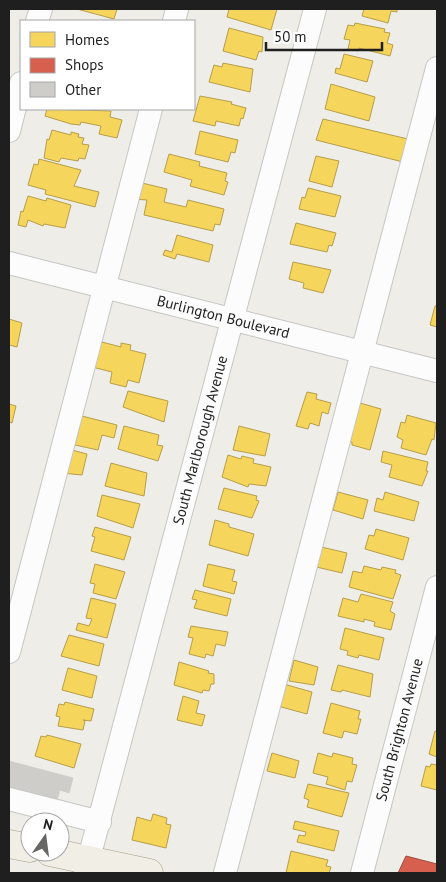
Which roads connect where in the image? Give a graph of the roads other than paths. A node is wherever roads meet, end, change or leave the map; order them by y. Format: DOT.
graph roads {
  1 [pos="315,9"];
  2 [pos="437,68"];
  3 [pos="20,87"];
  4 [pos="151,110"];
  5 [pos="9,131"];
  6 [pos="9,263"];
  7 [pos="104,288"];
  8 [pos="233,320"];
  9 [pos="362,353"];
  10 [pos="437,371"];
  11 [pos="437,587"];
  12 [pos="9,652"];
  13 [pos="9,799"];
  14 [pos="100,822"];
  15 [pos="70,860"];
  16 [pos="87,866"];
  17 [pos="149,873"];
  18 [pos="225,873"];
  19 [pos="362,873"];
  1 -- 8 [label="street, South Marlborough Avenue"];
  2 -- 9 [label="street"];
  3 -- 5 [label="street"];
  4 -- 7 [label="street"];
  6 -- 7 [label="street, Burlington Boulevard"];
  7 -- 8 [label="street, Burlington Boulevard"];
  7 -- 12 [label="street"];
  8 -- 9 [label="street, Burlington Boulevard"];
  8 -- 14 [label="street, South Marlborough Avenue"];
  9 -- 10 [label="street, Burlington Boulevard"];
  9 -- 18 [label="street"];
  11 -- 19 [label="street, South Brighton Avenue"];
  13 -- 14 [label="street"];
  14 -- 16 [label="street, South Marlborough Avenue"];
  15 -- 16 [label="main road"];
  16 -- 17 [label="main road"];
}
